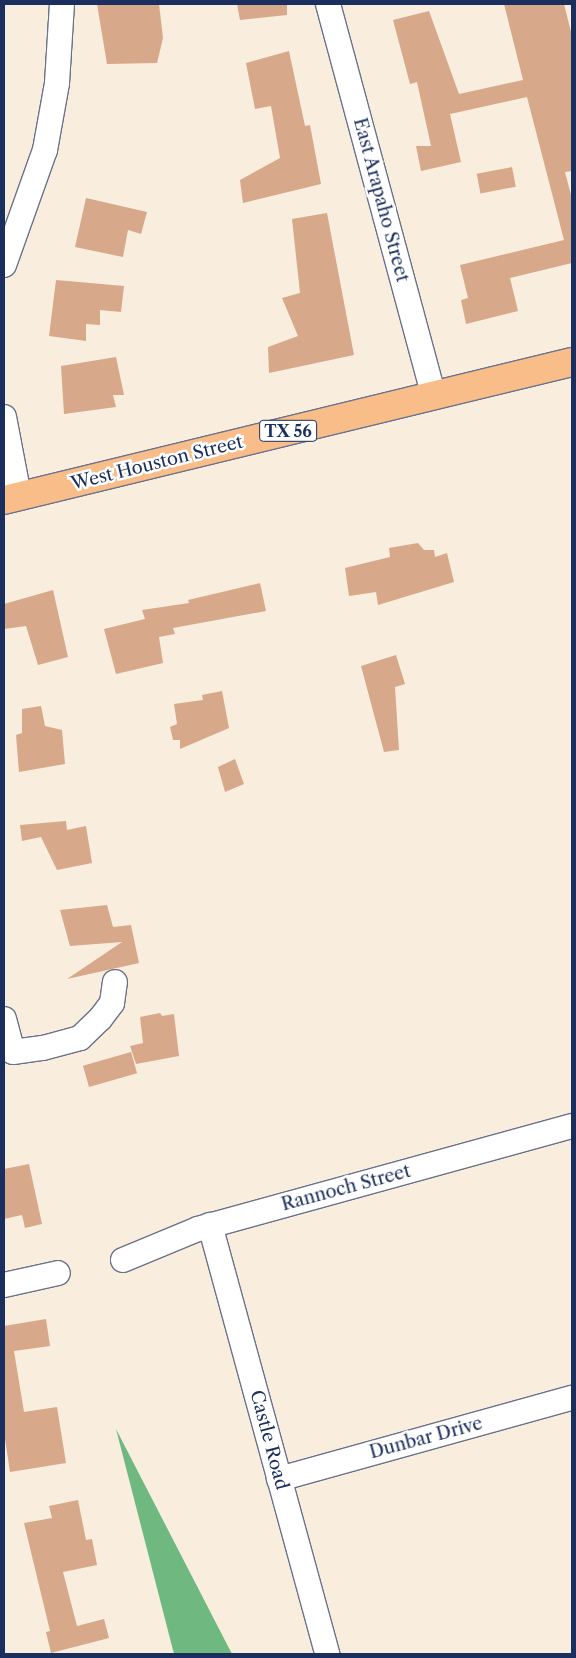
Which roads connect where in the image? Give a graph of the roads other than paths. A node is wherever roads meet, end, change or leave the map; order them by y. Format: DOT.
graph roads {
  1 [pos="62,4"];
  2 [pos="328,4"];
  3 [pos="4,265"];
  4 [pos="572,362"];
  5 [pos="434,396"];
  6 [pos="4,417"];
  7 [pos="12,498"];
  8 [pos="115,982"];
  9 [pos="4,1019"];
  10 [pos="572,1126"];
  11 [pos="210,1226"];
  12 [pos="122,1260"];
  13 [pos="58,1273"];
  14 [pos="4,1285"];
  15 [pos="572,1398"];
  16 [pos="279,1479"];
  17 [pos="327,1654"];
  1 -- 3 [label="street"];
  2 -- 5 [label="street, East Arapaho Street"];
  4 -- 5 [label="main road, West Houston Street / TX 56"];
  5 -- 7 [label="main road, West Houston Street / TX 56"];
  6 -- 7 [label="street"];
  8 -- 9 [label="street"];
  10 -- 11 [label="street, Rannoch Street"];
  11 -- 12 [label="street, Rannoch Street"];
  11 -- 16 [label="street, Castle Road"];
  13 -- 14 [label="street"];
  15 -- 16 [label="street, Dunbar Drive"];
  16 -- 17 [label="street, Castle Road"];
}
